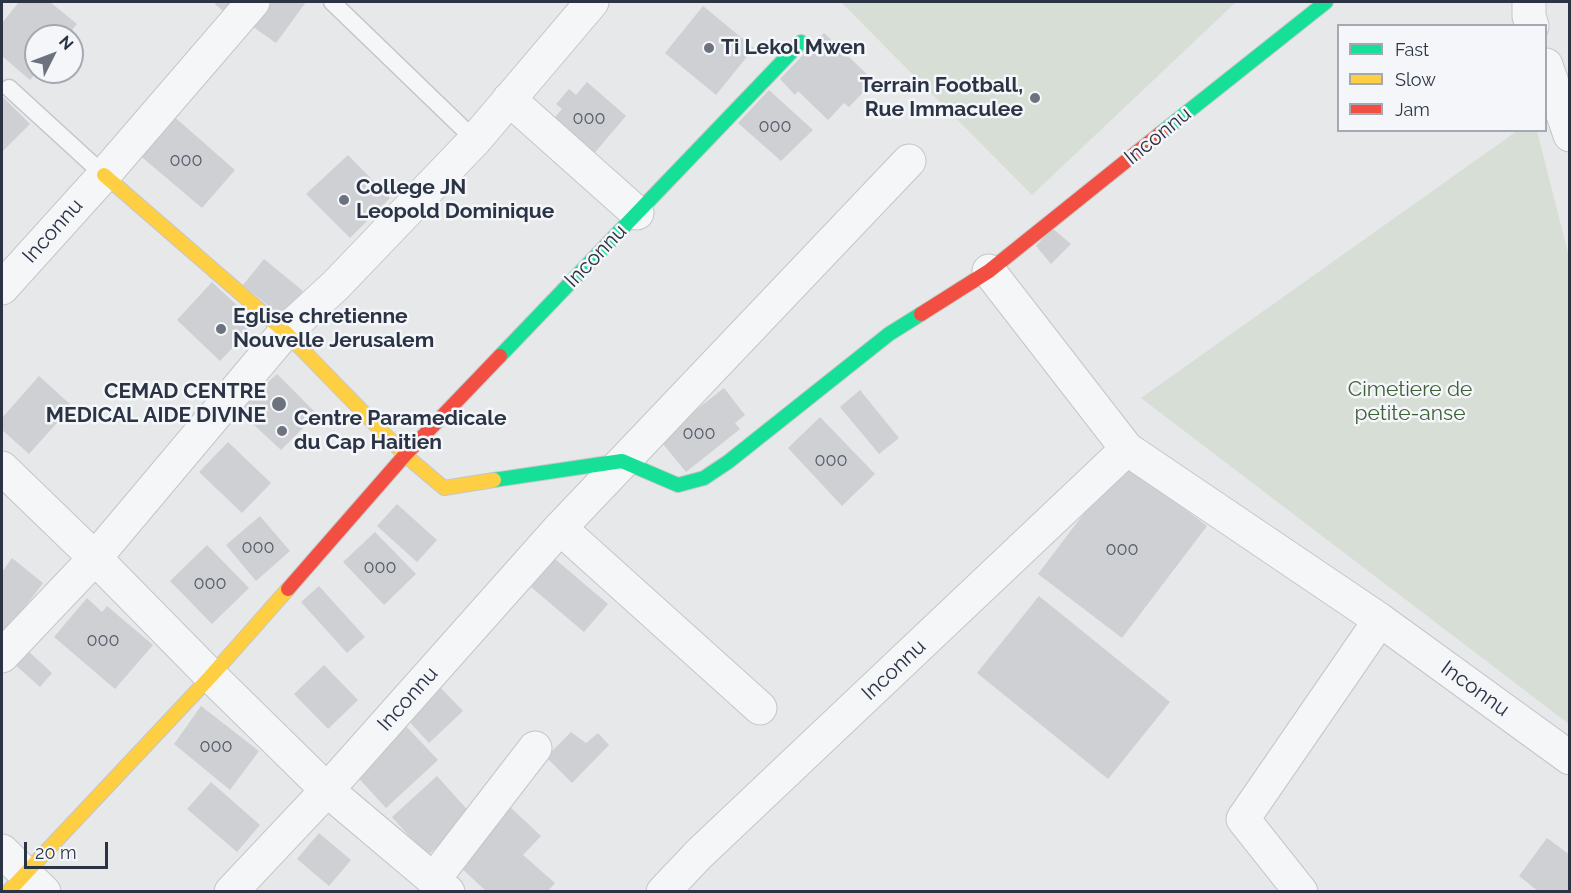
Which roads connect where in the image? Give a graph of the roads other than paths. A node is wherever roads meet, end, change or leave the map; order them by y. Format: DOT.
graph roads {
  1 [pos="253,2"];
  2 [pos="332,2"];
  3 [pos="592,2"];
  4 [pos="1326,2"];
  5 [pos="1529,2"];
  6 [pos="1531,24"];
  7 [pos="801,42"];
  8 [pos="1547,71"];
  9 [pos="9,88"];
  10 [pos="509,99"];
  11 [pos="1569,135"];
  12 [pos="474,140"];
  13 [pos="909,161"];
  14 [pos="104,175"];
  15 [pos="637,213"];
  16 [pos="989,271"];
  17 [pos="2,288"];
  18 [pos="285,332"];
  19 [pos="1127,449"];
  20 [pos="405,455"];
  21 [pos="622,461"];
  22 [pos="2,468"];
  23 [pos="560,528"];
  24 [pos="96,558"];
  25 [pos="1380,620"];
  26 [pos="2,656"];
  27 [pos="210,676"];
  28 [pos="760,708"];
  29 [pos="535,748"];
  30 [pos="1569,758"];
  31 [pos="327,790"];
  32 [pos="20,877"];
  33 [pos="441,887"];
  34 [pos="231,891"];
  35 [pos="663,891"];
  36 [pos="1301,891"];
  1 -- 14 [label="street, Inconnu"];
  2 -- 12 [label="lane"];
  3 -- 10 [label="street"];
  4 -- 16 [label="street, Inconnu"];
  5 -- 6 [label="street"];
  7 -- 15 [label="street, Inconnu"];
  8 -- 11 [label="street"];
  9 -- 14 [label="lane"];
  10 -- 12 [label="street"];
  10 -- 15 [label="street, Inconnu"];
  12 -- 18 [label="street"];
  13 -- 21 [label="street, Inconnu"];
  14 -- 17 [label="street, Inconnu"];
  14 -- 18 [label="street"];
  15 -- 20 [label="street, Inconnu"];
  16 -- 19 [label="street, Inconnu"];
  16 -- 21 [label="street, Inconnu"];
  18 -- 20 [label="street"];
  18 -- 24 [label="street"];
  19 -- 25 [label="street, Inconnu"];
  19 -- 35 [label="street, Inconnu"];
  20 -- 21 [label="street"];
  20 -- 27 [label="street, Inconnu"];
  21 -- 23 [label="street, Inconnu"];
  22 -- 24 [label="street"];
  23 -- 28 [label="street"];
  23 -- 31 [label="street, Inconnu"];
  24 -- 26 [label="street"];
  24 -- 27 [label="street"];
  25 -- 30 [label="street, Inconnu"];
  25 -- 36 [label="street"];
  27 -- 31 [label="street"];
  27 -- 32 [label="street, Inconnu"];
  29 -- 33 [label="street"];
  31 -- 33 [label="street"];
  31 -- 34 [label="street, Inconnu"];
}
